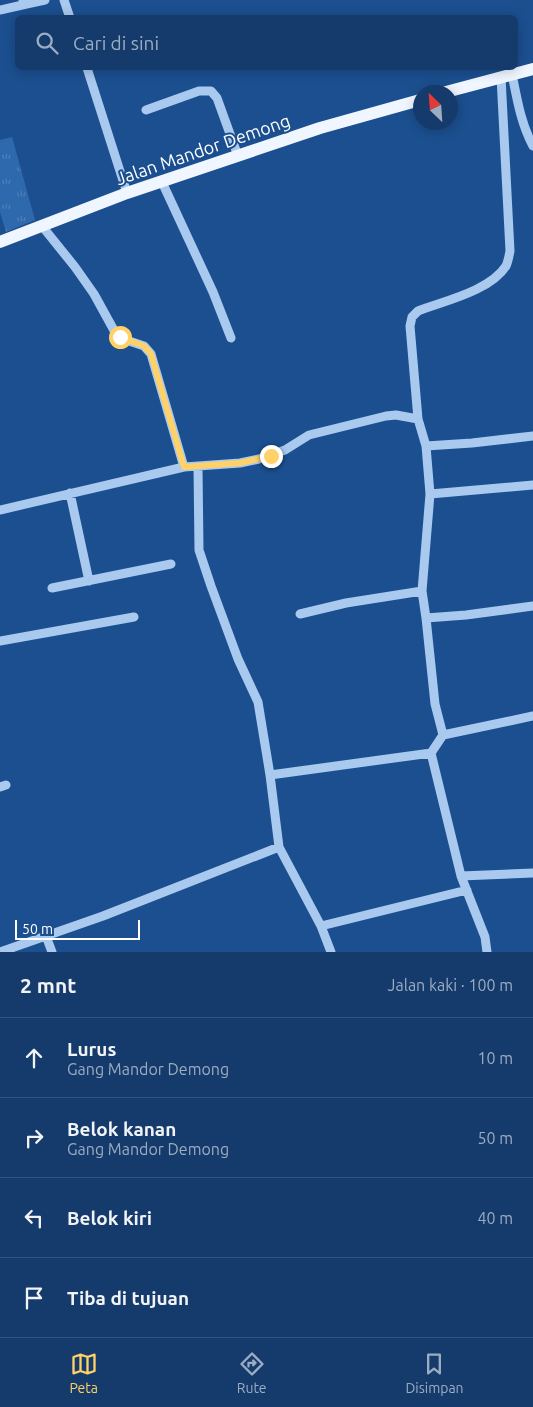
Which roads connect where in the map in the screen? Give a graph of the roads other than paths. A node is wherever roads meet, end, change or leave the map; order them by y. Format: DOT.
graph roads {
  1 [pos="45,0"];
  2 [pos="64,0"];
  3 [pos="27,2"];
  4 [pos="0,10"];
  5 [pos="69,15"];
  6 [pos="533,69"];
  7 [pos="88,70"];
  8 [pos="506,76"];
  9 [pos="458,89"];
  10 [pos="413,102"];
  11 [pos="146,110"];
  12 [pos="533,146"];
  13 [pos="238,156"];
  14 [pos="162,182"];
  15 [pos="127,193"];
  16 [pos="42,226"];
  17 [pos="1,239"];
  18 [pos="231,338"];
  19 [pos="418,419"];
  20 [pos="533,436"];
  21 [pos="426,446"];
  22 [pos="184,467"];
  23 [pos="198,467"];
  24 [pos="533,485"];
  25 [pos="70,493"];
  26 [pos="430,494"];
  27 [pos="0,510"];
  28 [pos="171,564"];
  29 [pos="89,581"];
  30 [pos="52,588"];
  31 [pos="422,591"];
  32 [pos="533,606"];
  33 [pos="300,614"];
  34 [pos="134,617"];
  35 [pos="426,618"];
  36 [pos="0,641"];
  37 [pos="533,716"];
  38 [pos="443,734"];
  39 [pos="431,753"];
  40 [pos="270,775"];
  41 [pos="279,847"];
  42 [pos="533,873"];
  43 [pos="461,876"];
  44 [pos="467,890"];
  45 [pos="321,926"];
  46 [pos="46,936"];
  47 [pos="0,952"];
  48 [pos="52,952"];
  49 [pos="331,952"];
  50 [pos="487,952"];
  1 -- 3 [label="street"];
  2 -- 5 [label="street"];
  3 -- 4 [label="street"];
  6 -- 8 [label="main road"];
  7 -- 15 [label="street"];
  8 -- 9 [label="main road"];
  8 -- 12 [label="street"];
  8 -- 19 [label="street"];
  10 -- 13 [label="main road, Jalan Mandor Demong"];
  11 -- 13 [label="street"];
  13 -- 14 [label="main road, Jalan Mandor Demong"];
  14 -- 15 [label="main road, Jalan Mandor Demong"];
  14 -- 18 [label="street"];
  15 -- 16 [label="main road, Jalan Mandor Demong"];
  16 -- 17 [label="main road, Jalan Mandor Demong"];
  16 -- 22 [label="street"];
  19 -- 21 [label="street"];
  19 -- 23 [label="street"];
  20 -- 21 [label="street"];
  21 -- 26 [label="street"];
  22 -- 23 [label="street"];
  22 -- 25 [label="street"];
  23 -- 40 [label="street"];
  24 -- 26 [label="street"];
  25 -- 27 [label="street"];
  25 -- 29 [label="street"];
  26 -- 31 [label="street"];
  28 -- 29 [label="street"];
  29 -- 30 [label="street"];
  31 -- 33 [label="street"];
  31 -- 35 [label="street"];
  32 -- 35 [label="street"];
  34 -- 36 [label="street"];
  35 -- 38 [label="street"];
  37 -- 38 [label="street"];
  38 -- 39 [label="street"];
  39 -- 40 [label="street"];
  39 -- 43 [label="street"];
  40 -- 41 [label="street"];
  41 -- 45 [label="street"];
  41 -- 46 [label="street"];
  42 -- 43 [label="street"];
  43 -- 44 [label="street"];
  44 -- 45 [label="street"];
  44 -- 50 [label="street"];
  45 -- 49 [label="street"];
  46 -- 47 [label="street"];
  46 -- 48 [label="street"];
}
